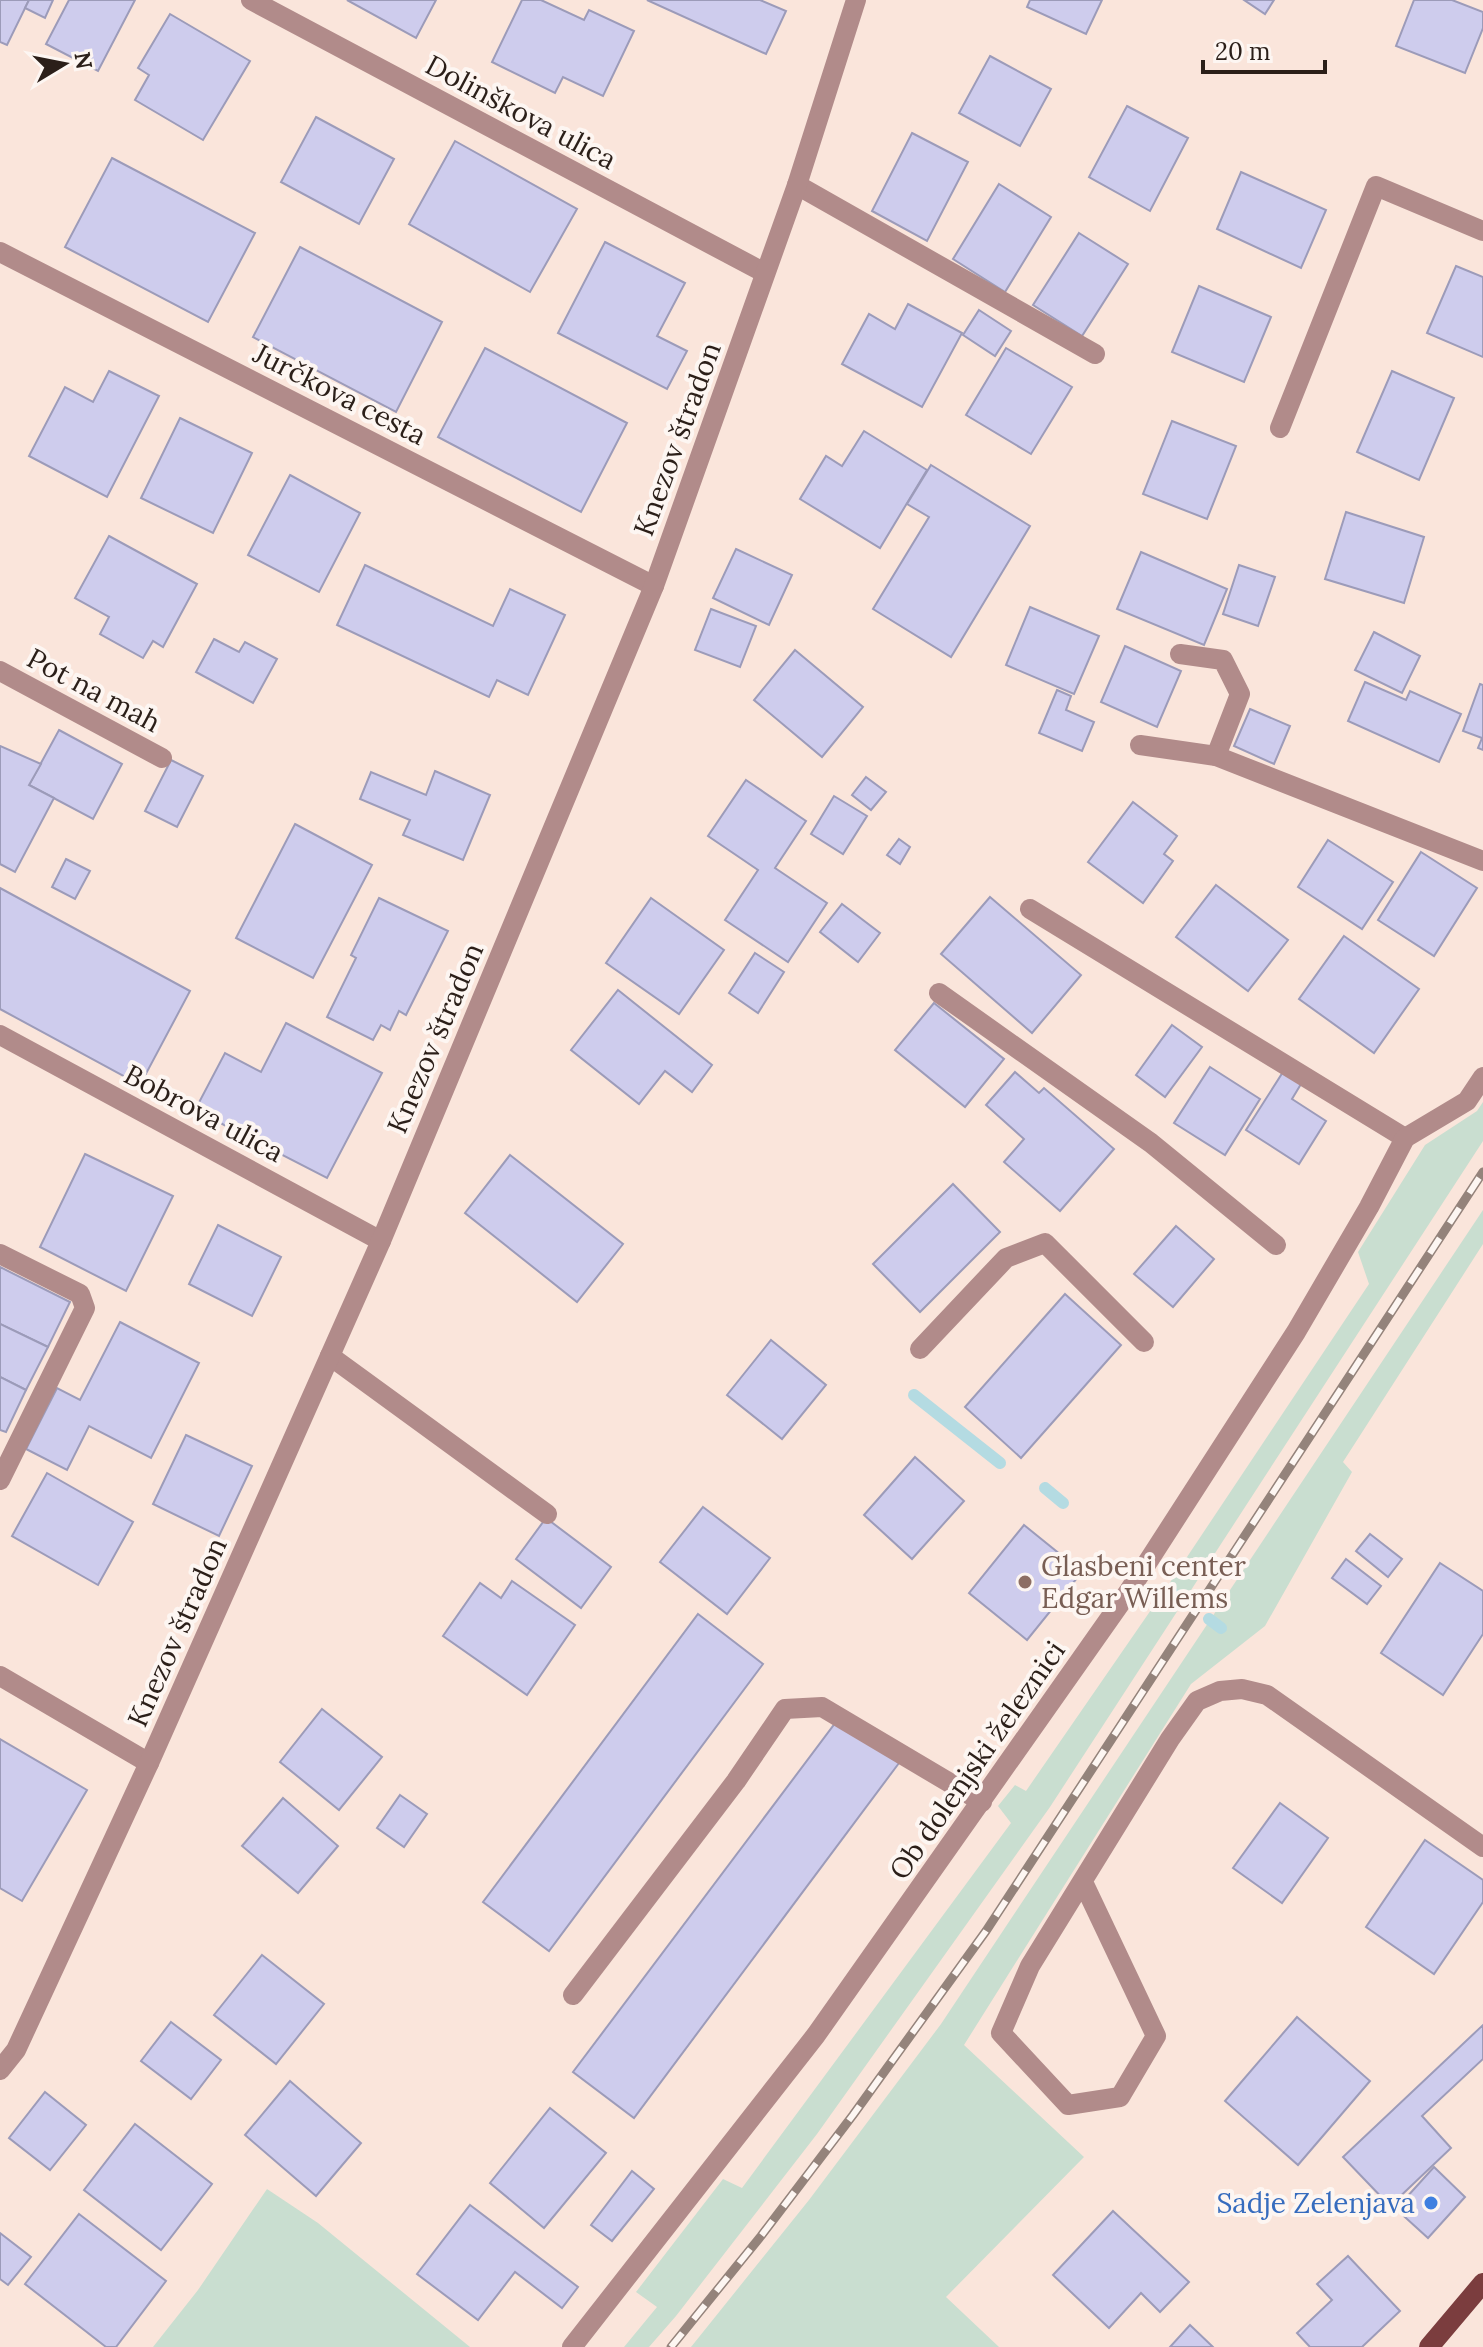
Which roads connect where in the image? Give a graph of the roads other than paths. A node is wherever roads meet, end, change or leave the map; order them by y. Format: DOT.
graph roads {
  1 [pos="251,0"];
  2 [pos="856,0"];
  3 [pos="797,185"];
  4 [pos="1483,231"];
  5 [pos="0,252"];
  6 [pos="765,273"];
  7 [pos="1095,354"];
  8 [pos="1280,428"];
  9 [pos="654,586"];
  10 [pos="1180,654"];
  11 [pos="0,671"];
  12 [pos="1140,745"];
  13 [pos="1216,756"];
  14 [pos="162,758"];
  15 [pos="1483,861"];
  16 [pos="1030,909"];
  17 [pos="939,993"];
  18 [pos="0,1035"];
  19 [pos="1483,1077"];
  20 [pos="1405,1138"];
  21 [pos="381,1241"];
  22 [pos="1276,1245"];
  23 [pos="0,1254"];
  24 [pos="1144,1342"];
  25 [pos="920,1349"];
  26 [pos="330,1356"];
  27 [pos="0,1480"];
  28 [pos="547,1514"];
  29 [pos="0,1676"];
  30 [pos="149,1763"];
  31 [pos="982,1802"];
  32 [pos="1483,1847"];
  33 [pos="1083,1882"];
  34 [pos="573,1995"];
  35 [pos="0,2070"];
  36 [pos="1483,2283"];
  37 [pos="572,2347"];
  38 [pos="1429,2347"];
  1 -- 6 [label="street, Dolinškova ulica"];
  2 -- 3 [label="street, Knezov štradon"];
  3 -- 6 [label="street, Knezov štradon"];
  3 -- 7 [label="street"];
  4 -- 8 [label="street"];
  5 -- 9 [label="street, Jurčkova cesta"];
  6 -- 9 [label="street, Knezov štradon"];
  9 -- 21 [label="street, Knezov štradon"];
  10 -- 13 [label="street"];
  11 -- 14 [label="street, Pot na mah"];
  12 -- 13 [label="street"];
  13 -- 15 [label="street"];
  16 -- 20 [label="street"];
  17 -- 22 [label="street"];
  18 -- 21 [label="street, Bobrova ulica"];
  19 -- 20 [label="street"];
  20 -- 31 [label="street, Ob dolenjski železnici"];
  21 -- 26 [label="street, Knezov štradon"];
  23 -- 27 [label="street"];
  24 -- 25 [label="street"];
  26 -- 28 [label="street"];
  26 -- 30 [label="street, Knezov štradon"];
  29 -- 30 [label="street"];
  30 -- 35 [label="street, Knezov štradon"];
  31 -- 34 [label="street"];
  31 -- 37 [label="street, Ob dolenjski železnici"];
  32 -- 33 [label="street"];
  33 -- 33 [label="street"];
  36 -- 38 [label="main road"];
}
